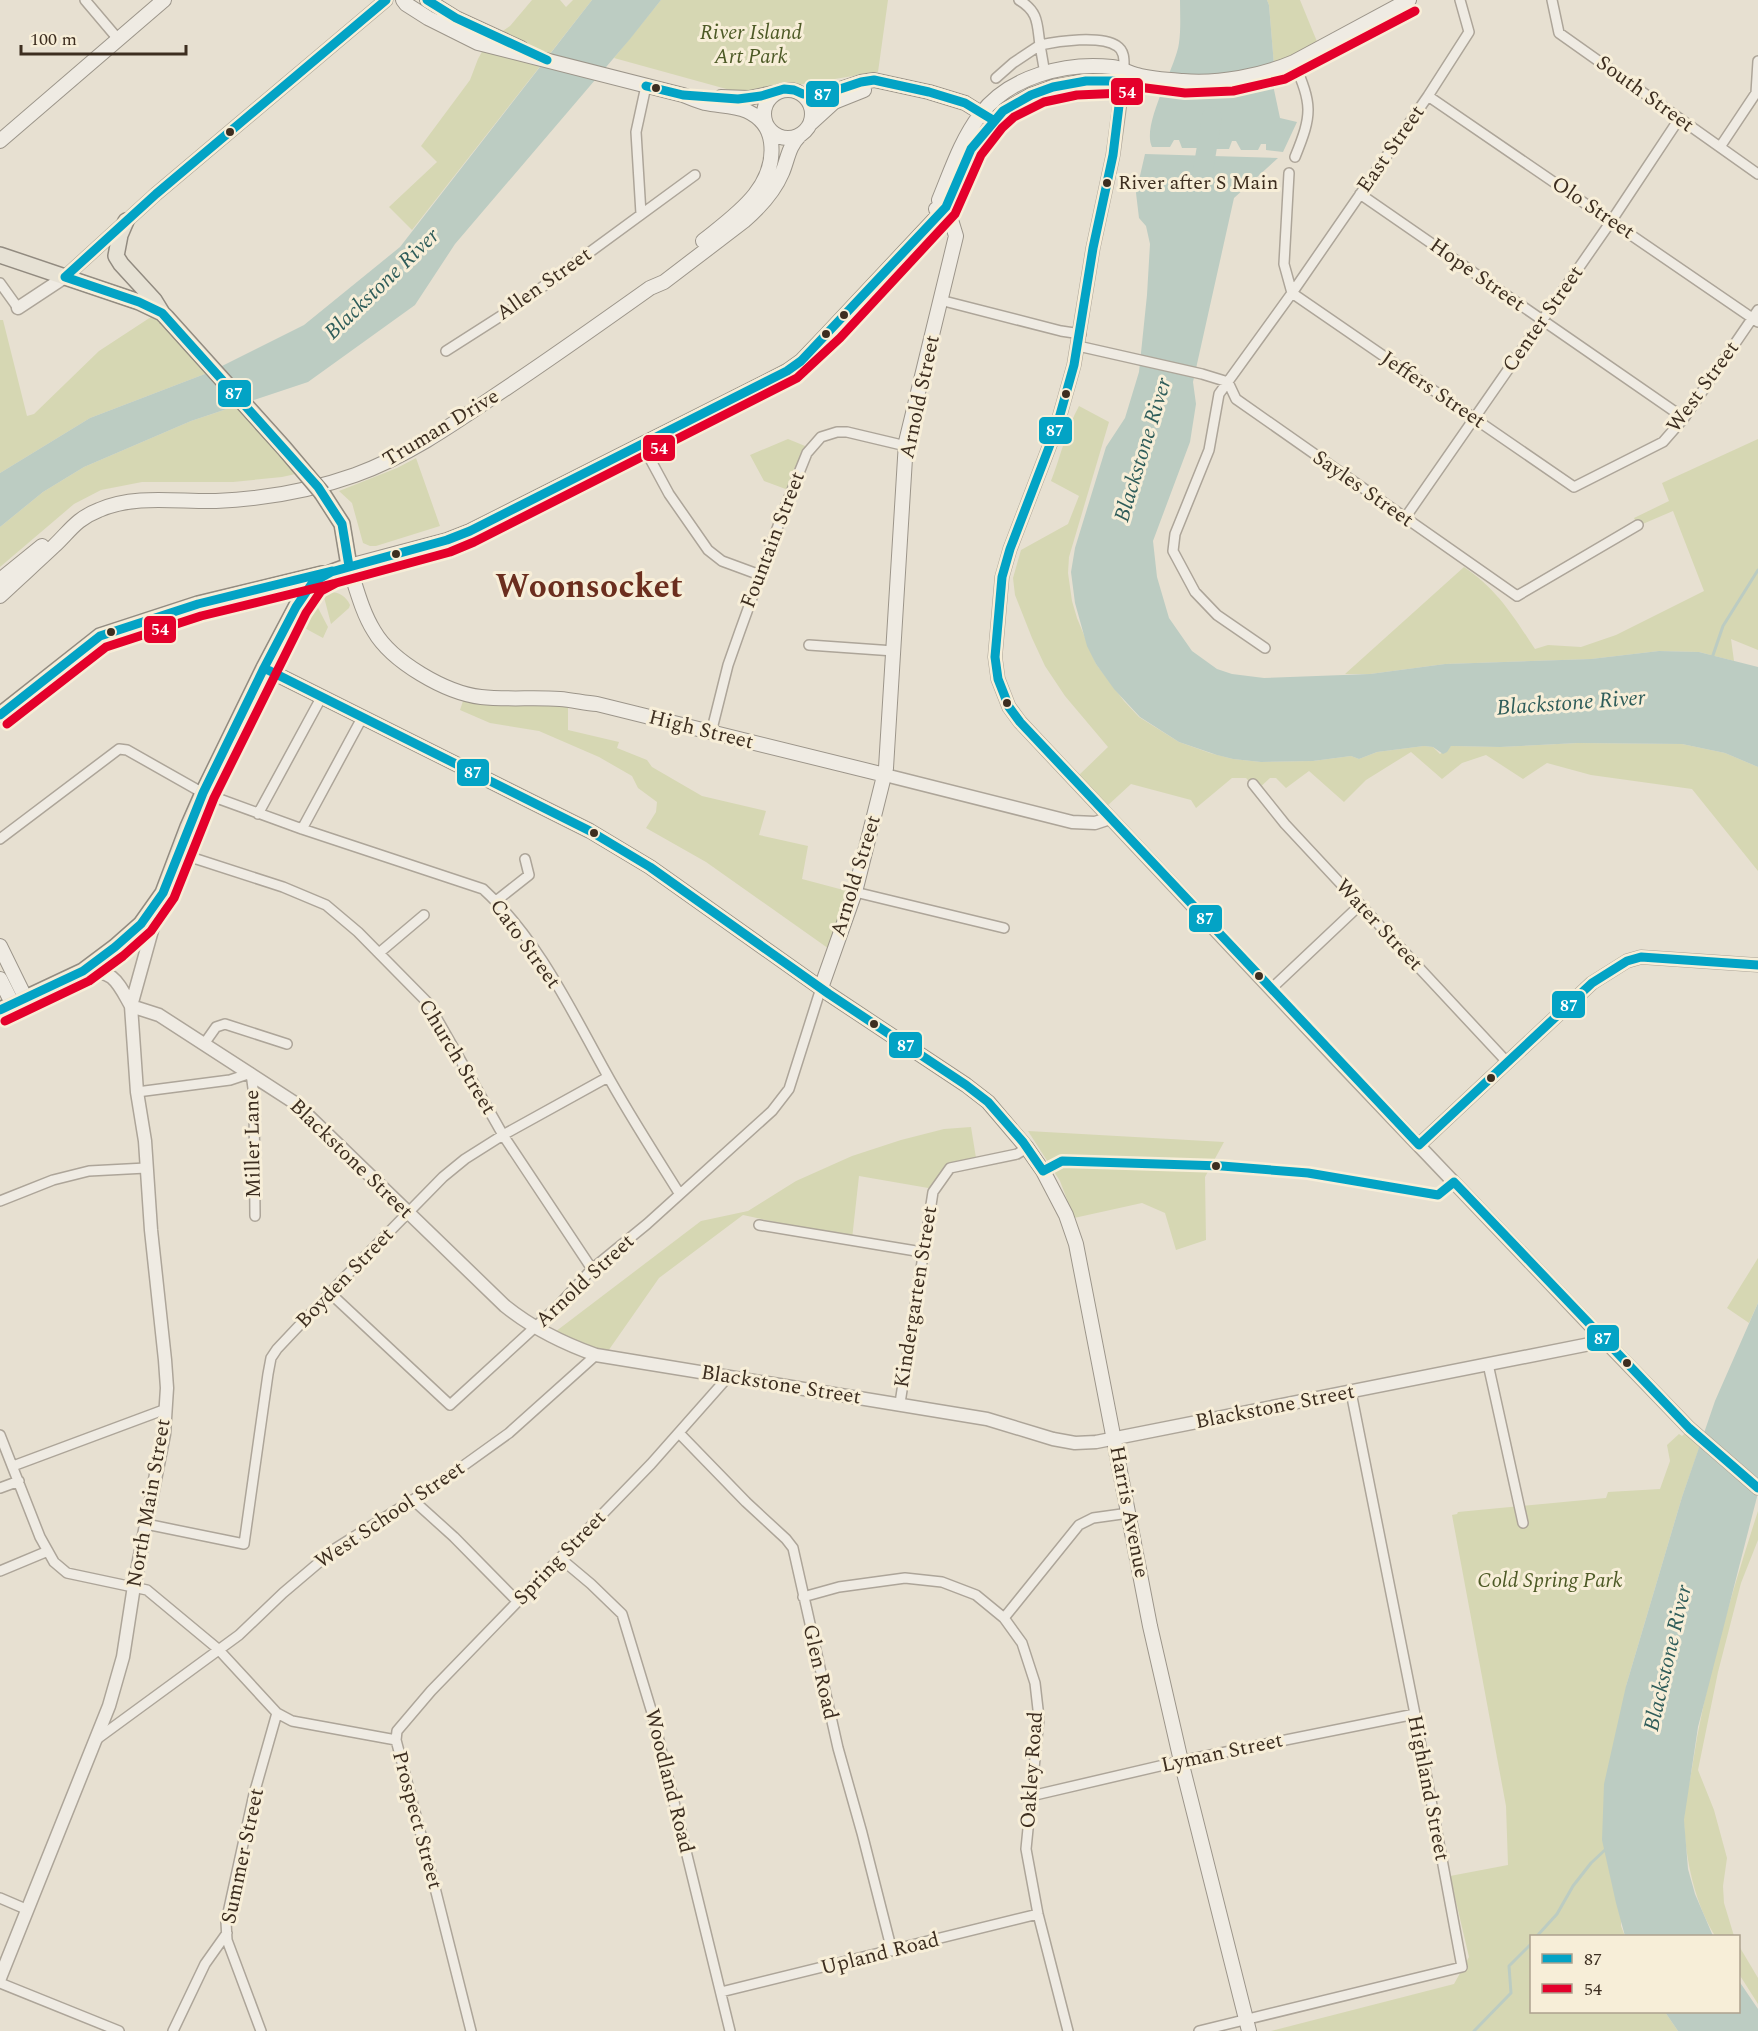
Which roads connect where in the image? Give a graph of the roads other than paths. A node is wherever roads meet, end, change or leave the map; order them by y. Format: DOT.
graph roads {
  1 [pos="85,0"];
  2 [pos="164,0"];
  3 [pos="386,0"];
  4 [pos="403,0"];
  5 [pos="427,0"];
  6 [pos="1019,0"];
  7 [pos="1409,0"];
  8 [pos="1460,0"];
  9 [pos="1552,0"];
  10 [pos="118,39"];
  11 [pos="491,40"];
  12 [pos="1040,45"];
  13 [pos="1758,61"];
  14 [pos="1288,64"];
  15 [pos="1045,74"];
  16 [pos="1128,75"];
  17 [pos="996,78"];
  18 [pos="889,83"];
  19 [pos="646,86"];
  20 [pos="773,93"];
  21 [pos="803,94"];
  22 [pos="683,95"];
  23 [pos="1428,96"];
  24 [pos="987,117"];
  25 [pos="1679,119"];
  26 [pos="811,123"];
  27 [pos="767,127"];
  28 [pos="800,135"];
  29 [pos="0,141"];
  30 [pos="1720,147"];
  31 [pos="1295,157"];
  32 [pos="1288,173"];
  33 [pos="1758,174"];
  34 [pos="695,175"];
  35 [pos="1360,194"];
  36 [pos="641,214"];
  37 [pos="936,214"];
  38 [pos="1612,220"];
  39 [pos="126,221"];
  40 [pos="0,255"];
  41 [pos="65,277"];
  42 [pos="0,283"];
  43 [pos="650,288"];
  44 [pos="1292,293"];
  45 [pos="940,300"];
  46 [pos="18,308"];
  47 [pos="164,315"];
  48 [pos="1756,317"];
  49 [pos="1542,320"];
  50 [pos="1079,340"];
  51 [pos="446,351"];
  52 [pos="1228,382"];
  53 [pos="1475,418"];
  54 [pos="1684,418"];
  55 [pos="642,444"];
  56 [pos="906,446"];
  57 [pos="1574,487"];
  58 [pos="1405,518"];
  59 [pos="1638,525"];
  60 [pos="69,529"];
  61 [pos="350,566"];
  62 [pos="331,572"];
  63 [pos="760,575"];
  64 [pos="0,580"];
  65 [pos="280,584"];
  66 [pos="0,596"];
  67 [pos="296,607"];
  68 [pos="809,645"];
  69 [pos="1265,648"];
  70 [pos="894,651"];
  71 [pos="264,668"];
  72 [pos="321,698"];
  73 [pos="0,715"];
  74 [pos="362,718"];
  75 [pos="711,733"];
  76 [pos="885,775"];
  77 [pos="1253,784"];
  78 [pos="203,794"];
  79 [pos="258,813"];
  80 [pos="1110,818"];
  81 [pos="302,829"];
  82 [pos="0,839"];
  83 [pos="178,853"];
  84 [pos="525,859"];
  85 [pos="855,892"];
  86 [pos="163,893"];
  87 [pos="496,901"];
  88 [pos="1360,905"];
  89 [pos="424,915"];
  90 [pos="1004,928"];
  91 [pos="0,946"];
  92 [pos="379,953"];
  93 [pos="1758,964"];
  94 [pos="82,971"];
  95 [pos="0,979"];
  96 [pos="822,983"];
  97 [pos="1271,989"];
  98 [pos="12,1003"];
  99 [pos="131,1006"];
  100 [pos="204,1044"];
  101 [pos="287,1044"];
  102 [pos="1507,1062"];
  103 [pos="251,1073"];
  104 [pos="608,1077"];
  105 [pos="138,1092"];
  106 [pos="503,1135"];
  107 [pos="1025,1145"];
  108 [pos="1419,1145"];
  109 [pos="146,1168"];
  110 [pos="1042,1171"];
  111 [pos="1454,1182"];
  112 [pos="679,1193"];
  113 [pos="0,1201"];
  114 [pos="408,1213"];
  115 [pos="255,1216"];
  116 [pos="759,1225"];
  117 [pos="922,1252"];
  118 [pos="592,1269"];
  119 [pos="330,1293"];
  120 [pos="535,1327"];
  121 [pos="1605,1341"];
  122 [pos="596,1355"];
  123 [pos="1488,1364"];
  124 [pos="728,1377"];
  125 [pos="1351,1392"];
  126 [pos="900,1403"];
  127 [pos="166,1409"];
  128 [pos="679,1433"];
  129 [pos="0,1435"];
  130 [pos="1115,1438"];
  131 [pos="13,1466"];
  132 [pos="19,1481"];
  133 [pos="0,1488"];
  134 [pos="1758,1488"];
  135 [pos="413,1500"];
  136 [pos="1129,1513"];
  137 [pos="1522,1523"];
  138 [pos="146,1524"];
  139 [pos="48,1551"];
  140 [pos="560,1558"];
  141 [pos="0,1571"];
  142 [pos="134,1586"];
  143 [pos="802,1598"];
  144 [pos="517,1601"];
  145 [pos="1004,1618"];
  146 [pos="218,1649"];
  147 [pos="277,1713"];
  148 [pos="1414,1714"];
  149 [pos="97,1739"];
  150 [pos="396,1740"];
  151 [pos="1181,1761"];
  152 [pos="1031,1796"];
  153 [pos="0,1899"];
  154 [pos="28,1910"];
  155 [pos="1038,1914"];
  156 [pos="227,1933"];
  157 [pos="892,1951"];
  158 [pos="0,1978"];
  159 [pos="0,1983"];
  160 [pos="721,1992"];
  161 [pos="1247,2025"];
  162 [pos="119,2031"];
  163 [pos="173,2031"];
  164 [pos="261,2031"];
  165 [pos="471,2031"];
  166 [pos="730,2031"];
  167 [pos="1068,2031"];
  168 [pos="1199,2031"];
  1 -- 10 [label="street"];
  2 -- 10 [label="main road"];
  3 -- 39 [label="street"];
  4 -- 11 [label="main road"];
  5 -- 11 [label="main road"];
  6 -- 12 [label="street"];
  7 -- 14 [label="main road"];
  8 -- 23 [label="street, East Street"];
  9 -- 25 [label="street, South Street"];
  10 -- 29 [label="main road"];
  11 -- 19 [label="main road"];
  12 -- 15 [label="street"];
  12 -- 16 [label="street"];
  12 -- 17 [label="street"];
  13 -- 30 [label="street"];
  14 -- 16 [label="main road"];
  14 -- 31 [label="street"];
  15 -- 16 [label="main road"];
  15 -- 24 [label="main road"];
  16 -- 24 [label="main road"];
  16 -- 50 [label="street"];
  18 -- 21 [label="main road"];
  18 -- 24 [label="main road"];
  18 -- 26 [label="main road"];
  19 -- 22 [label="main road"];
  19 -- 36 [label="street"];
  20 -- 21 [label="main road"];
  20 -- 22 [label="main road"];
  20 -- 27 [label="main road"];
  21 -- 26 [label="main road"];
  22 -- 27 [label="main road"];
  23 -- 35 [label="street, East Street"];
  23 -- 38 [label="street, Olo Street"];
  24 -- 37 [label="main road"];
  25 -- 30 [label="street, South Street"];
  25 -- 38 [label="street, Center Street"];
  26 -- 28 [label="main road"];
  27 -- 28 [label="main road"];
  27 -- 43 [label="main road, Truman Drive"];
  28 -- 43 [label="main road, Truman Drive"];
  30 -- 33 [label="street, South Street"];
  32 -- 44 [label="street"];
  34 -- 36 [label="street, Allen Street"];
  35 -- 44 [label="street, East Street"];
  35 -- 49 [label="street, Hope Street"];
  36 -- 51 [label="street, Allen Street"];
  37 -- 45 [label="main road, Arnold Street"];
  37 -- 55 [label="main road"];
  38 -- 48 [label="street, Olo Street"];
  38 -- 49 [label="street, Center Street"];
  39 -- 41 [label="street"];
  39 -- 47 [label="main road"];
  40 -- 41 [label="main road"];
  41 -- 46 [label="street"];
  41 -- 47 [label="main road"];
  42 -- 46 [label="street"];
  43 -- 60 [label="main road, Truman Drive"];
  44 -- 52 [label="street, East Street"];
  44 -- 53 [label="street, Jeffers Street"];
  45 -- 50 [label="street"];
  45 -- 56 [label="main road, Arnold Street"];
  47 -- 61 [label="main road, bridge"];
  48 -- 54 [label="street, West Street"];
  49 -- 53 [label="street, Center Street"];
  49 -- 54 [label="street, Hope Street"];
  50 -- 52 [label="street"];
  50 -- 80 [label="street"];
  52 -- 58 [label="street, Sayles Street"];
  52 -- 69 [label="street, East Street"];
  53 -- 57 [label="street, Jeffers Street"];
  53 -- 58 [label="street, Center Street"];
  54 -- 57 [label="street, West Street"];
  55 -- 61 [label="main road"];
  55 -- 63 [label="street"];
  56 -- 63 [label="street, Fountain Street"];
  56 -- 70 [label="main road, Arnold Street"];
  58 -- 59 [label="street, Sayles Street"];
  60 -- 64 [label="main road, Truman Drive"];
  60 -- 66 [label="main road, Truman Drive"];
  61 -- 62 [label="main road"];
  61 -- 75 [label="main road, High Street"];
  62 -- 65 [label="main road"];
  62 -- 67 [label="main road"];
  63 -- 75 [label="street, Fountain Street"];
  65 -- 67 [label="main road"];
  65 -- 73 [label="main road"];
  67 -- 71 [label="main road"];
  68 -- 70 [label="street"];
  70 -- 76 [label="main road, Arnold Street"];
  71 -- 72 [label="main road, Harris Avenue"];
  71 -- 78 [label="main road"];
  72 -- 74 [label="main road, Harris Avenue"];
  72 -- 79 [label="street"];
  74 -- 81 [label="street"];
  74 -- 96 [label="main road, Harris Avenue"];
  75 -- 76 [label="main road, High Street"];
  76 -- 80 [label="street, High Street"];
  76 -- 85 [label="main road, Arnold Street"];
  77 -- 88 [label="street, Water Street"];
  78 -- 79 [label="street, Cato Street"];
  78 -- 82 [label="street, Cato Street"];
  78 -- 83 [label="main road"];
  79 -- 81 [label="street, Cato Street"];
  80 -- 97 [label="street"];
  81 -- 87 [label="street, Cato Street"];
  83 -- 86 [label="main road"];
  83 -- 92 [label="street, Church Street"];
  84 -- 87 [label="street"];
  85 -- 90 [label="street"];
  85 -- 96 [label="main road, Arnold Street"];
  86 -- 94 [label="main road"];
  86 -- 99 [label="street"];
  87 -- 104 [label="street, Cato Street"];
  88 -- 97 [label="street"];
  88 -- 102 [label="street, Water Street"];
  89 -- 92 [label="street"];
  91 -- 98 [label="main road"];
  92 -- 106 [label="street, Church Street"];
  93 -- 102 [label="street"];
  94 -- 98 [label="main road"];
  94 -- 99 [label="street"];
  95 -- 98 [label="main road"];
  96 -- 107 [label="main road, Harris Avenue"];
  96 -- 112 [label="street, Arnold Street"];
  97 -- 108 [label="street"];
  99 -- 100 [label="street, Blackstone Street"];
  99 -- 105 [label="street, North Main Street"];
  100 -- 101 [label="street"];
  100 -- 103 [label="street, Blackstone Street"];
  102 -- 108 [label="street"];
  103 -- 105 [label="street"];
  103 -- 114 [label="street, Blackstone Street"];
  103 -- 115 [label="street, Miller Lane"];
  104 -- 106 [label="street, Boyden Street"];
  104 -- 112 [label="street, Cato Street"];
  105 -- 109 [label="street, North Main Street"];
  106 -- 114 [label="street, Boyden Street"];
  106 -- 118 [label="street, Church Street"];
  107 -- 110 [label="main road, Harris Avenue"];
  107 -- 117 [label="street, Kindergarten Street"];
  108 -- 111 [label="street"];
  109 -- 113 [label="street"];
  109 -- 127 [label="street, North Main Street"];
  110 -- 111 [label="street"];
  110 -- 130 [label="main road, Harris Avenue"];
  111 -- 121 [label="street"];
  112 -- 118 [label="street, Arnold Street"];
  114 -- 119 [label="street, Boyden Street"];
  114 -- 120 [label="street, Blackstone Street"];
  116 -- 117 [label="street"];
  117 -- 126 [label="street, Kindergarten Street"];
  118 -- 120 [label="street, Arnold Street"];
  119 -- 120 [label="street, Arnold Street"];
  119 -- 138 [label="street, Boyden Street"];
  120 -- 122 [label="street, Blackstone Street"];
  121 -- 123 [label="street, Blackstone Street"];
  121 -- 134 [label="street"];
  122 -- 124 [label="street, Blackstone Street"];
  122 -- 135 [label="street, West School Street"];
  123 -- 125 [label="street, Blackstone Street"];
  123 -- 137 [label="street"];
  124 -- 126 [label="street, Blackstone Street"];
  124 -- 128 [label="street, Spring Street"];
  125 -- 130 [label="street, Blackstone Street"];
  125 -- 148 [label="street, Highland Street"];
  126 -- 130 [label="street, Blackstone Street"];
  127 -- 131 [label="street"];
  127 -- 138 [label="street, North Main Street"];
  128 -- 140 [label="street, Spring Street"];
  128 -- 143 [label="street, Glen Road"];
  129 -- 131 [label="street, Prospect Street"];
  130 -- 136 [label="main road, Harris Avenue"];
  131 -- 132 [label="street, Prospect Street"];
  132 -- 133 [label="street"];
  132 -- 139 [label="street, Prospect Street"];
  135 -- 144 [label="street"];
  135 -- 146 [label="street, West School Street"];
  136 -- 145 [label="street"];
  136 -- 151 [label="main road, Harris Avenue"];
  138 -- 142 [label="street, North Main Street"];
  139 -- 141 [label="street"];
  139 -- 142 [label="street, Prospect Street"];
  140 -- 144 [label="street, Spring Street"];
  140 -- 160 [label="street, Woodland Road"];
  142 -- 146 [label="street, Prospect Street"];
  142 -- 149 [label="street, North Main Street"];
  143 -- 145 [label="street, Oakley Road"];
  143 -- 157 [label="street, Glen Road"];
  144 -- 150 [label="street, Spring Street"];
  145 -- 152 [label="street, Oakley Road"];
  146 -- 147 [label="street, Prospect Street"];
  146 -- 149 [label="street, West School Street"];
  147 -- 150 [label="street, Prospect Street"];
  147 -- 156 [label="street, Summer Street"];
  148 -- 151 [label="street, Lyman Street"];
  148 -- 161 [label="street, Highland Street"];
  149 -- 154 [label="street, North Main Street"];
  150 -- 165 [label="street, Prospect Street"];
  151 -- 152 [label="street, Lyman Street"];
  151 -- 161 [label="main road, Harris Avenue"];
  152 -- 155 [label="street, Oakley Road"];
  153 -- 154 [label="street"];
  154 -- 158 [label="street, North Main Street"];
  155 -- 157 [label="street, Upland Road"];
  155 -- 167 [label="street, Oakley Road"];
  156 -- 163 [label="street"];
  156 -- 164 [label="street, Summer Street"];
  157 -- 160 [label="street, Upland Road"];
  159 -- 162 [label="street"];
  160 -- 166 [label="street, Woodland Road"];
  161 -- 168 [label="street"];
}
